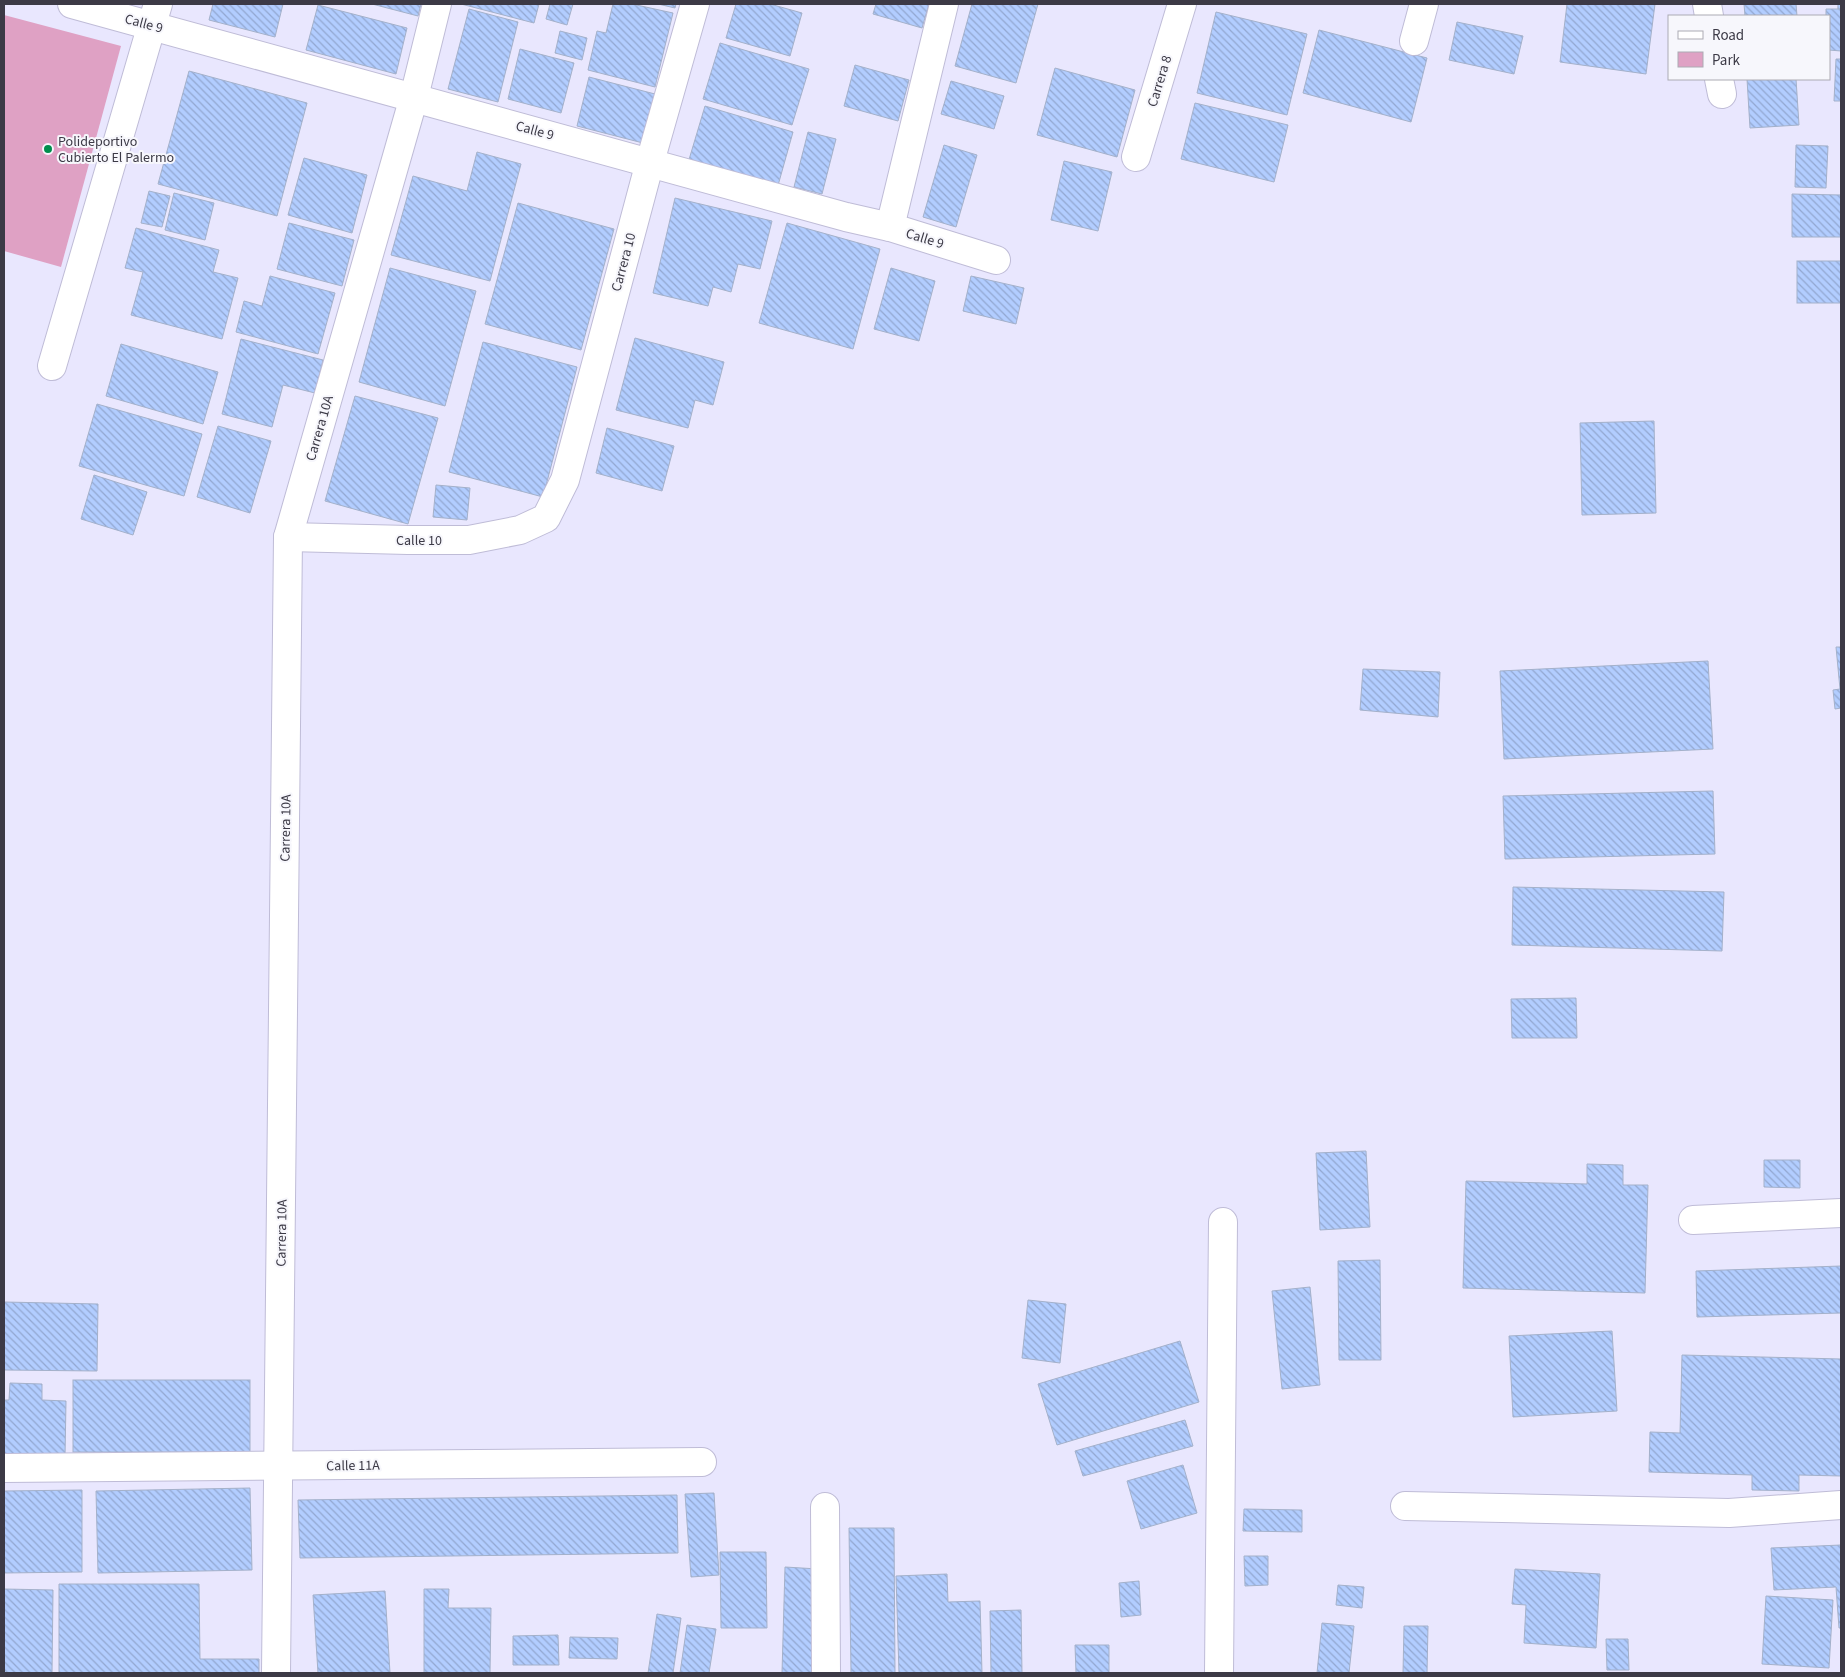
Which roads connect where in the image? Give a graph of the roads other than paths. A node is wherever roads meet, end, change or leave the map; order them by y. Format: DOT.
graph roads {
  1 [pos="72,4"];
  2 [pos="436,4"];
  3 [pos="695,4"];
  4 [pos="944,4"];
  5 [pos="1182,4"];
  6 [pos="1424,4"];
  7 [pos="155,14"];
  8 [pos="1414,42"];
  9 [pos="414,97"];
  10 [pos="1136,157"];
  11 [pos="650,162"];
  12 [pos="890,227"];
  13 [pos="996,260"];
  14 [pos="52,366"];
  15 [pos="546,518"];
  16 [pos="288,537"];
  17 [pos="1841,1213"];
  18 [pos="1693,1220"];
  19 [pos="1223,1222"];
  20 [pos="702,1462"];
  21 [pos="278,1466"];
  22 [pos="4,1468"];
  23 [pos="1841,1505"];
  24 [pos="1405,1506"];
  25 [pos="825,1507"];
  26 [pos="276,1673"];
  27 [pos="826,1673"];
  28 [pos="1219,1673"];
  1 -- 7 [label="street, Calle 9"];
  2 -- 9 [label="street, Carrera 10A"];
  3 -- 11 [label="street, Carrera 10"];
  4 -- 12 [label="street"];
  5 -- 10 [label="street, Carrera 8"];
  6 -- 8 [label="street"];
  7 -- 9 [label="street, Calle 9"];
  7 -- 14 [label="street"];
  9 -- 11 [label="street, Calle 9"];
  9 -- 16 [label="street, Carrera 10A"];
  11 -- 12 [label="street, Calle 9"];
  11 -- 15 [label="street, Carrera 10"];
  12 -- 13 [label="street, Calle 9"];
  15 -- 16 [label="street, Calle 10"];
  16 -- 21 [label="street, Carrera 10A"];
  17 -- 18 [label="street"];
  19 -- 28 [label="street"];
  20 -- 21 [label="street, Calle 11A"];
  21 -- 22 [label="street, Calle 11A"];
  21 -- 26 [label="street, Carrera 10A"];
  23 -- 24 [label="street"];
  25 -- 27 [label="street"];
}
